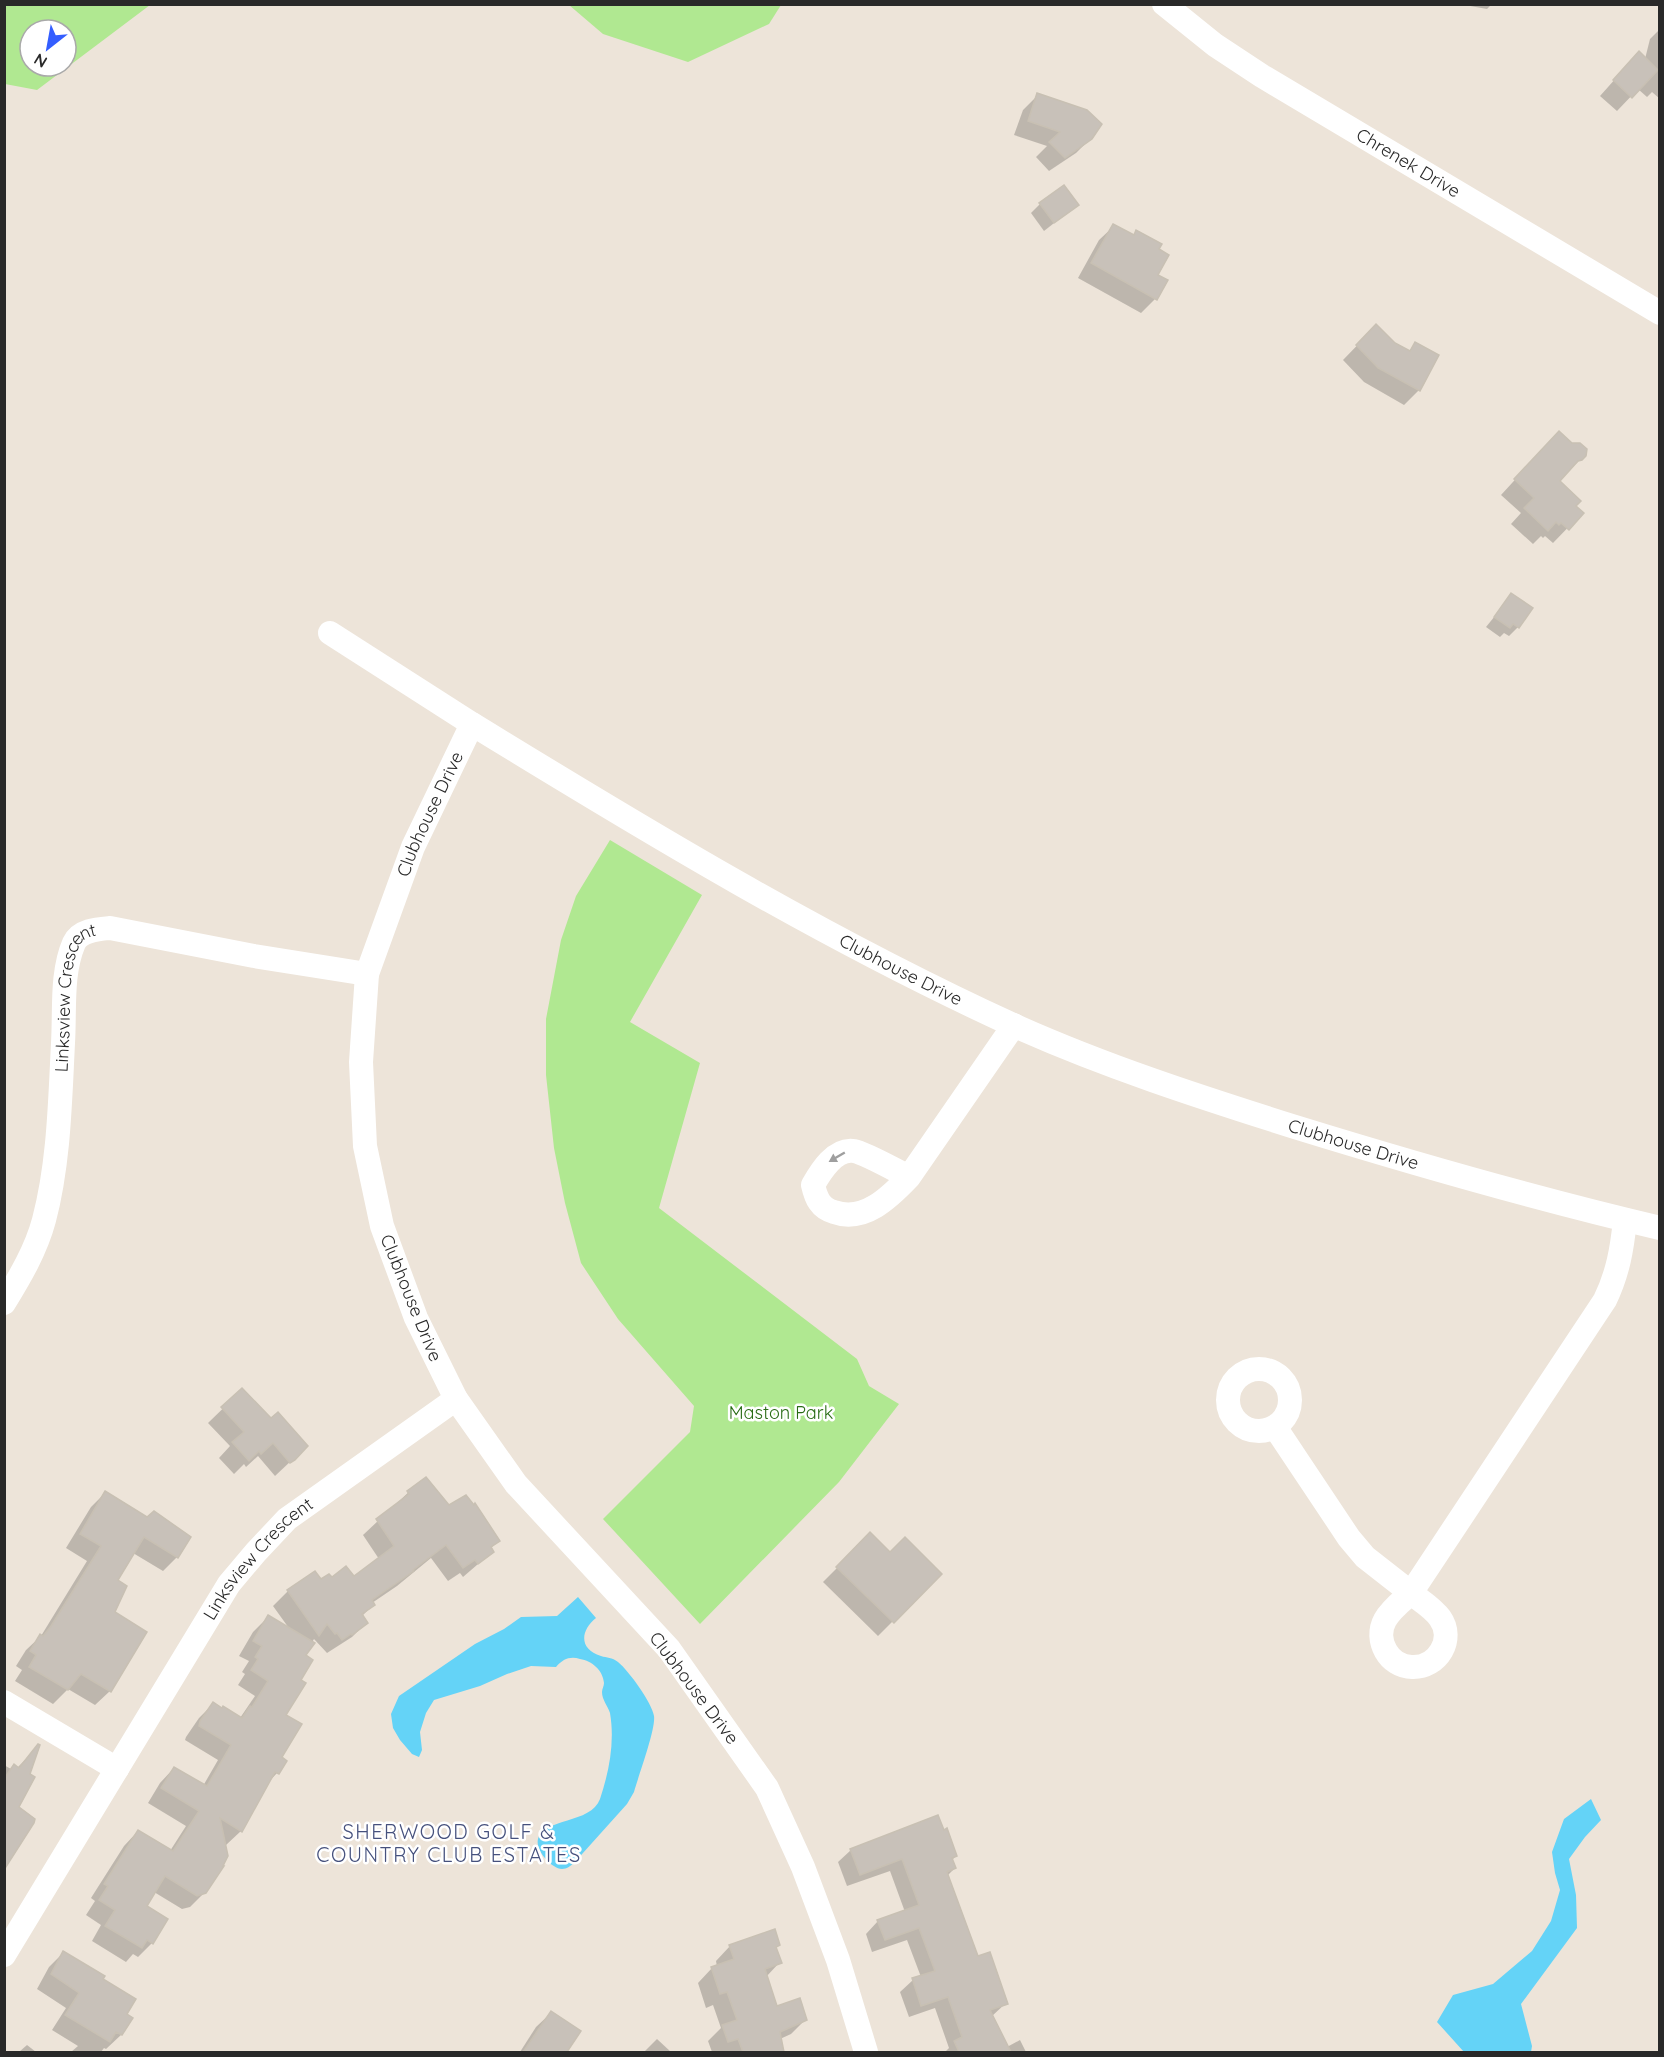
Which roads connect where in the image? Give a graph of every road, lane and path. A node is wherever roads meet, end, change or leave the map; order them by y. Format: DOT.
graph roads {
  1 [pos="1164,4"];
  2 [pos="1659,314"];
  3 [pos="330,633"];
  4 [pos="472,724"];
  5 [pos="367,974"];
  6 [pos="1014,1025"];
  7 [pos="909,1177"];
  8 [pos="1625,1220"];
  9 [pos="1659,1228"];
  10 [pos="4,1303"];
  11 [pos="456,1400"];
  12 [pos="1275,1427"];
  13 [pos="4,1702"];
  14 [pos="117,1769"];
  15 [pos="4,1955"];
  16 [pos="866,2052"];
  1 -- 2 [label="street, Chrenek Drive"];
  3 -- 4 [label="street"];
  4 -- 5 [label="street, Clubhouse Drive"];
  4 -- 6 [label="street, Clubhouse Drive"];
  5 -- 10 [label="street, Linksview Crescent"];
  5 -- 11 [label="street, Clubhouse Drive"];
  6 -- 7 [label="street"];
  6 -- 8 [label="street, Clubhouse Drive"];
  8 -- 9 [label="street, Clubhouse Drive"];
  8 -- 12 [label="street"];
  11 -- 14 [label="street, Linksview Crescent"];
  11 -- 16 [label="street, Clubhouse Drive"];
  13 -- 14 [label="street"];
  14 -- 15 [label="street, Linksview Crescent"];
}
